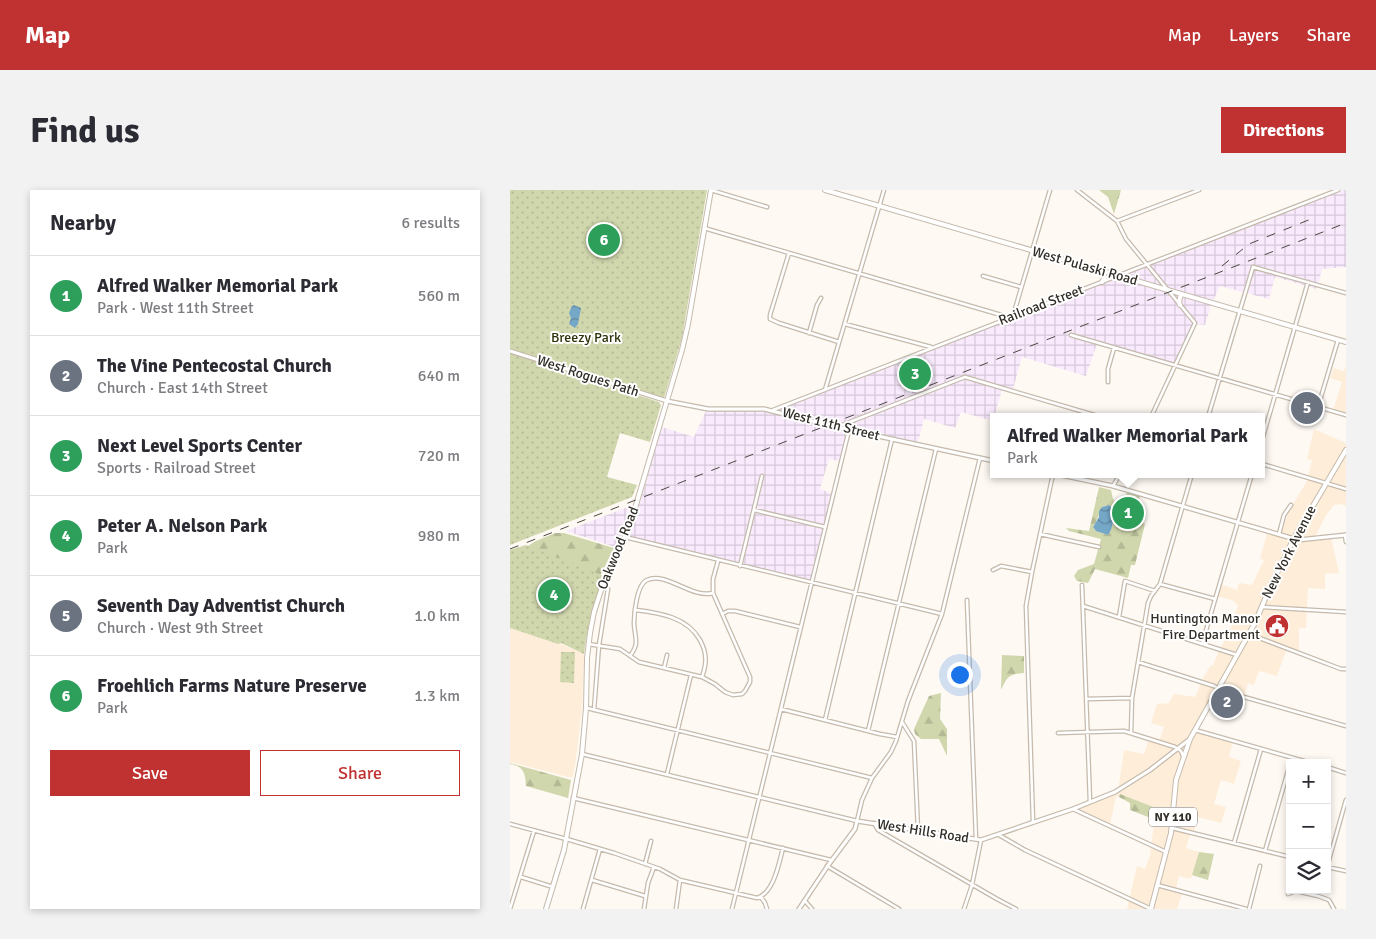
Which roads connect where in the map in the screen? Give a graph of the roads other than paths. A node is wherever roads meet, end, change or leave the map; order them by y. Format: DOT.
graph roads {
  1 [pos="711,190"];
  2 [pos="824,190"];
  3 [pos="884,190"];
  4 [pos="1050,190"];
  5 [pos="1077,190"];
  6 [pos="1198,190"];
  7 [pos="1338,190"];
  8 [pos="1190,191"];
  9 [pos="879,206"];
  10 [pos="767,207"];
  11 [pos="1117,221"];
  12 [pos="704,228"];
  13 [pos="1032,251"];
  14 [pos="789,253"];
  15 [pos="1147,264"];
  16 [pos="1101,271"];
  17 [pos="859,273"];
  18 [pos="983,276"];
  19 [pos="1118,276"];
  20 [pos="1102,282"];
  21 [pos="1308,282"];
  22 [pos="1021,287"];
  23 [pos="1168,291"];
  24 [pos="1346,293"];
  25 [pos="1181,294"];
  26 [pos="821,298"];
  27 [pos="1180,305"];
  28 [pos="1240,311"];
  29 [pos="1011,317"];
  30 [pos="845,324"];
  31 [pos="1294,327"];
  32 [pos="809,333"];
  33 [pos="1071,335"];
  34 [pos="1338,340"];
  35 [pos="839,342"];
  36 [pos="1346,342"];
  37 [pos="933,348"];
  38 [pos="1114,348"];
  39 [pos="510,351"];
  40 [pos="1176,365"];
  41 [pos="1220,378"];
  42 [pos="1108,382"];
  43 [pos="825,390"];
  44 [pos="1275,394"];
  45 [pos="666,401"];
  46 [pos="1318,407"];
  47 [pos="773,410"];
  48 [pos="1086,413"];
  49 [pos="1153,413"];
  50 [pos="1209,413"];
  51 [pos="1346,415"];
  52 [pos="836,427"];
  53 [pos="1265,429"];
  54 [pos="848,430"];
  55 [pos="892,439"];
  56 [pos="936,448"];
  57 [pos="1346,450"];
  58 [pos="980,458"];
  59 [pos="990,460"];
  60 [pos="1265,465"];
  61 [pos="762,476"];
  62 [pos="1054,478"];
  63 [pos="1074,478"];
  64 [pos="1118,478"];
  65 [pos="1191,478"];
  66 [pos="1251,478"];
  67 [pos="1326,483"];
  68 [pos="1113,486"];
  69 [pos="1346,489"];
  70 [pos="1290,505"];
  71 [pos="1182,506"];
  72 [pos="754,510"];
  73 [pos="1238,522"];
  74 [pos="825,527"];
  75 [pos="1040,534"];
  76 [pos="1279,534"];
  77 [pos="1346,535"];
  78 [pos="625,537"];
  79 [pos="1294,538"];
  80 [pos="1346,542"];
  81 [pos="1099,547"];
  82 [pos="718,560"];
  83 [pos="740,566"];
  84 [pos="993,570"];
  85 [pos="1032,572"];
  86 [pos="811,583"];
  87 [pos="1160,584"];
  88 [pos="1082,586"];
  89 [pos="602,587"];
  90 [pos="1155,591"];
  91 [pos="713,593"];
  92 [pos="855,593"];
  93 [pos="1215,599"];
  94 [pos="967,600"];
  95 [pos="898,604"];
  96 [pos="1083,606"];
  97 [pos="1262,607"];
  98 [pos="636,610"];
  99 [pos="1346,612"];
  100 [pos="722,614"];
  101 [pos="942,614"];
  102 [pos="1119,617"];
  103 [pos="1144,625"];
  104 [pos="800,627"];
  105 [pos="1249,634"];
  106 [pos="588,644"];
  107 [pos="1202,644"];
  108 [pos="599,645"];
  109 [pos="667,655"];
  110 [pos="1237,655"];
  111 [pos="630,656"];
  112 [pos="1138,662"];
  113 [pos="664,668"];
  114 [pos="1346,669"];
  115 [pos="691,675"];
  116 [pos="702,677"];
  117 [pos="1218,689"];
  118 [pos="1132,698"];
  119 [pos="1086,699"];
  120 [pos="586,708"];
  121 [pos="781,709"];
  122 [pos="594,710"];
  123 [pos="825,720"];
  124 [pos="902,722"];
  125 [pos="1346,726"];
  126 [pos="1196,730"];
  127 [pos="677,731"];
  128 [pos="868,731"];
  129 [pos="1087,732"];
  130 [pos="1058,733"];
  131 [pos="1131,733"];
  132 [pos="897,738"];
  133 [pos="1190,739"];
  134 [pos="1177,748"];
  135 [pos="1261,748"];
  136 [pos="770,753"];
  137 [pos="582,754"];
  138 [pos="1183,756"];
  139 [pos="1292,757"];
  140 [pos="1298,759"];
  141 [pos="1331,768"];
  142 [pos="1346,773"];
  143 [pos="666,774"];
  144 [pos="1286,777"];
  145 [pos="872,778"];
  146 [pos="760,796"];
  147 [pos="573,798"];
  148 [pos="1346,800"];
  149 [pos="1090,802"];
  150 [pos="1073,809"];
  151 [pos="857,821"];
  152 [pos="874,823"];
  153 [pos="1033,823"];
  154 [pos="510,824"];
  155 [pos="1172,828"];
  156 [pos="918,830"];
  157 [pos="534,831"];
  158 [pos="998,835"];
  159 [pos="566,839"];
  160 [pos="976,839"];
  161 [pos="749,840"];
  162 [pos="981,840"];
  163 [pos="651,842"];
  164 [pos="1234,843"];
  165 [pos="783,848"];
  166 [pos="600,849"];
  167 [pos="1264,851"];
  168 [pos="1166,852"];
  169 [pos="1331,852"];
  170 [pos="1286,856"];
  171 [pos="831,860"];
  172 [pos="645,864"];
  173 [pos="827,866"];
  174 [pos="1260,866"];
  175 [pos="654,867"];
  176 [pos="1331,867"];
  177 [pos="1346,871"];
  178 [pos="520,877"];
  179 [pos="591,880"];
  180 [pos="680,880"];
  181 [pos="972,885"];
  182 [pos="1157,885"];
  183 [pos="553,887"];
  184 [pos="736,892"];
  185 [pos="510,894"];
  186 [pos="1311,894"];
  187 [pos="514,895"];
  188 [pos="645,896"];
  189 [pos="761,896"];
  190 [pos="804,901"];
  191 [pos="510,909"];
  192 [pos="546,909"];
  193 [pos="582,909"];
  194 [pos="644,909"];
  195 [pos="676,909"];
  196 [pos="732,909"];
  197 [pos="767,909"];
  198 [pos="799,909"];
  199 [pos="812,909"];
  200 [pos="899,909"];
  201 [pos="964,909"];
  202 [pos="1016,909"];
  203 [pos="1151,909"];
  204 [pos="1247,909"];
  205 [pos="1334,909"];
  1 -- 10 [label="street"];
  1 -- 12 [label="main road, Oakwood Road"];
  2 -- 9 [label="main road, West Pulaski Road"];
  3 -- 9 [label="street"];
  4 -- 13 [label="street"];
  5 -- 11 [label="street"];
  6 -- 8 [label="street"];
  7 -- 15 [label="street, Railroad Street"];
  8 -- 11 [label="street"];
  9 -- 13 [label="main road, West Pulaski Road"];
  9 -- 17 [label="street"];
  11 -- 15 [label="street"];
  12 -- 14 [label="street"];
  12 -- 45 [label="main road, Oakwood Road"];
  13 -- 16 [label="main road, West Pulaski Road"];
  13 -- 22 [label="street"];
  14 -- 17 [label="street"];
  14 -- 32 [label="street"];
  15 -- 19 [label="street, Railroad Street"];
  15 -- 23 [label="street"];
  16 -- 19 [label="main road, West Pulaski Road"];
  16 -- 20 [label="main road"];
  17 -- 29 [label="street"];
  17 -- 30 [label="street"];
  18 -- 22 [label="street"];
  19 -- 20 [label="street, Railroad Street"];
  19 -- 23 [label="main road, West Pulaski Road"];
  20 -- 29 [label="street, Railroad Street"];
  21 -- 24 [label="street"];
  21 -- 28 [label="street"];
  21 -- 31 [label="street"];
  22 -- 29 [label="street"];
  23 -- 25 [label="main road, West Pulaski Road"];
  23 -- 27 [label="street"];
  25 -- 27 [label="main road"];
  25 -- 28 [label="main road, West Pulaski Road"];
  26 -- 32 [label="street"];
  27 -- 40 [label="street"];
  28 -- 31 [label="main road, West Pulaski Road"];
  28 -- 41 [label="street"];
  29 -- 37 [label="street, Railroad Street"];
  30 -- 35 [label="street"];
  30 -- 37 [label="street"];
  31 -- 34 [label="main road, West Pulaski Road"];
  31 -- 44 [label="street"];
  32 -- 35 [label="street"];
  33 -- 38 [label="street"];
  34 -- 36 [label="main road, West Pulaski Road"];
  34 -- 46 [label="street"];
  35 -- 43 [label="street"];
  37 -- 43 [label="street, Railroad Street"];
  38 -- 40 [label="street"];
  38 -- 42 [label="street"];
  39 -- 45 [label="street, West Rogues Path"];
  40 -- 41 [label="street"];
  40 -- 49 [label="street"];
  41 -- 44 [label="street"];
  41 -- 50 [label="street"];
  43 -- 47 [label="street, Railroad Street"];
  44 -- 46 [label="street"];
  44 -- 53 [label="street"];
  45 -- 47 [label="street, West 11th Street"];
  45 -- 78 [label="main road, Oakwood Road"];
  46 -- 51 [label="street"];
  47 -- 52 [label="street, West 11th Street"];
  48 -- 52 [label="street"];
  52 -- 54 [label="street, West 11th Street"];
  54 -- 55 [label="street, West 11th Street"];
  54 -- 74 [label="street"];
  55 -- 56 [label="street, West 11th Street"];
  55 -- 92 [label="street"];
  56 -- 58 [label="street, West 11th Street"];
  56 -- 95 [label="street"];
  57 -- 67 [label="main road, New York Avenue / NY 110"];
  58 -- 59 [label="street, West 11th Street"];
  58 -- 101 [label="street"];
  60 -- 67 [label="street"];
  61 -- 72 [label="street"];
  62 -- 75 [label="street"];
  63 -- 68 [label="street"];
  64 -- 68 [label="street"];
  65 -- 71 [label="street"];
  66 -- 73 [label="street"];
  67 -- 69 [label="street"];
  67 -- 79 [label="main road, New York Avenue / NY 110"];
  68 -- 71 [label="street"];
  70 -- 76 [label="street"];
  71 -- 73 [label="street"];
  71 -- 87 [label="street"];
  72 -- 74 [label="street"];
  72 -- 83 [label="street"];
  73 -- 76 [label="street"];
  73 -- 93 [label="street"];
  74 -- 86 [label="street"];
  75 -- 81 [label="street"];
  75 -- 85 [label="street"];
  76 -- 79 [label="street"];
  77 -- 79 [label="street"];
  77 -- 80 [label="street"];
  78 -- 82 [label="street"];
  78 -- 89 [label="main road, Oakwood Road"];
  79 -- 97 [label="main road, New York Avenue / NY 110"];
  82 -- 83 [label="street"];
  82 -- 91 [label="street"];
  83 -- 86 [label="street"];
  84 -- 85 [label="street"];
  85 -- 153 [label="street"];
  86 -- 92 [label="street"];
  86 -- 104 [label="street"];
  87 -- 90 [label="street"];
  87 -- 93 [label="street"];
  88 -- 96 [label="street"];
  89 -- 106 [label="main road, Oakwood Road"];
  89 -- 108 [label="street"];
  90 -- 102 [label="street"];
  90 -- 103 [label="street"];
  91 -- 98 [label="street"];
  91 -- 100 [label="street"];
  92 -- 95 [label="street"];
  92 -- 123 [label="street"];
  93 -- 107 [label="street"];
  94 -- 160 [label="street"];
  95 -- 101 [label="street"];
  95 -- 128 [label="street"];
  96 -- 102 [label="street"];
  96 -- 119 [label="street"];
  97 -- 99 [label="street"];
  97 -- 105 [label="main road, New York Avenue / NY 110"];
  98 -- 111 [label="street"];
  98 -- 116 [label="street"];
  100 -- 104 [label="street"];
  100 -- 116 [label="street"];
  101 -- 124 [label="street"];
  102 -- 103 [label="street"];
  103 -- 107 [label="street"];
  103 -- 112 [label="street"];
  104 -- 121 [label="street"];
  105 -- 110 [label="main road, New York Avenue / NY 110"];
  105 -- 114 [label="street"];
  106 -- 108 [label="street"];
  106 -- 120 [label="main road, Oakwood Road"];
  107 -- 110 [label="street"];
  108 -- 111 [label="street"];
  108 -- 122 [label="street"];
  109 -- 113 [label="street"];
  110 -- 117 [label="main road, New York Avenue / NY 110"];
  111 -- 113 [label="street"];
  112 -- 117 [label="street"];
  112 -- 118 [label="street"];
  113 -- 115 [label="street"];
  115 -- 116 [label="street"];
  115 -- 127 [label="street"];
  117 -- 125 [label="street"];
  117 -- 126 [label="main road, New York Avenue / NY 110"];
  118 -- 119 [label="street"];
  118 -- 131 [label="street"];
  119 -- 129 [label="street"];
  120 -- 122 [label="street"];
  120 -- 137 [label="main road, Oakwood Road"];
  121 -- 123 [label="street"];
  121 -- 136 [label="street"];
  122 -- 127 [label="street"];
  123 -- 128 [label="street"];
  124 -- 132 [label="street"];
  124 -- 156 [label="street"];
  126 -- 133 [label="main road, New York Avenue / NY 110"];
  126 -- 135 [label="street"];
  127 -- 136 [label="street"];
  127 -- 143 [label="street"];
  128 -- 132 [label="street"];
  129 -- 130 [label="street"];
  129 -- 131 [label="street"];
  129 -- 149 [label="street"];
  131 -- 134 [label="street"];
  132 -- 145 [label="street"];
  133 -- 134 [label="street, West Hills Road"];
  133 -- 138 [label="main road, New York Avenue / NY 110"];
  134 -- 138 [label="street"];
  134 -- 149 [label="street, West Hills Road"];
  135 -- 139 [label="street"];
  135 -- 164 [label="street"];
  136 -- 145 [label="street"];
  136 -- 146 [label="street"];
  137 -- 143 [label="street"];
  137 -- 147 [label="main road, Oakwood Road"];
  138 -- 155 [label="main road, New York Avenue / NY 110"];
  139 -- 140 [label="street"];
  141 -- 142 [label="street"];
  143 -- 146 [label="street"];
  144 -- 167 [label="street"];
  145 -- 151 [label="street"];
  146 -- 151 [label="street"];
  146 -- 161 [label="street"];
  147 -- 159 [label="main road, Oakwood Road"];
  147 -- 161 [label="street"];
  148 -- 169 [label="street"];
  149 -- 150 [label="street, West Hills Road"];
  150 -- 153 [label="street, West Hills Road"];
  150 -- 168 [label="street"];
  151 -- 152 [label="street, West Hills Road"];
  151 -- 171 [label="street"];
  152 -- 156 [label="street, West Hills Road"];
  152 -- 181 [label="street"];
  153 -- 158 [label="street, West Hills Road"];
  154 -- 157 [label="street"];
  155 -- 164 [label="street"];
  155 -- 168 [label="main road, New York Avenue / NY 110"];
  156 -- 160 [label="street, West Hills Road"];
  157 -- 159 [label="street"];
  157 -- 178 [label="street"];
  158 -- 162 [label="street, West Hills Road"];
  158 -- 203 [label="street"];
  159 -- 166 [label="street"];
  159 -- 183 [label="main road, Oakwood Road"];
  160 -- 162 [label="street, West Hills Road"];
  161 -- 165 [label="street"];
  161 -- 184 [label="street"];
  162 -- 181 [label="street"];
  163 -- 172 [label="street"];
  164 -- 167 [label="street"];
  165 -- 171 [label="street"];
  165 -- 189 [label="street"];
  166 -- 172 [label="street"];
  166 -- 179 [label="street"];
  167 -- 170 [label="street"];
  168 -- 182 [label="main road, New York Avenue / NY 110"];
  171 -- 173 [label="street"];
  172 -- 175 [label="street"];
  173 -- 190 [label="street"];
  173 -- 200 [label="street"];
  174 -- 204 [label="street"];
  175 -- 180 [label="street"];
  175 -- 188 [label="street"];
  176 -- 177 [label="street"];
  178 -- 183 [label="street"];
  178 -- 187 [label="street"];
  179 -- 188 [label="street"];
  179 -- 193 [label="street"];
  180 -- 184 [label="street"];
  180 -- 195 [label="street"];
  181 -- 201 [label="street"];
  181 -- 202 [label="street"];
  182 -- 203 [label="main road, New York Avenue / NY 110"];
  182 -- 204 [label="street"];
  183 -- 192 [label="main road, Oakwood Road"];
  184 -- 189 [label="street"];
  184 -- 196 [label="street"];
  185 -- 187 [label="street"];
  186 -- 205 [label="street"];
  187 -- 191 [label="street"];
  188 -- 194 [label="street"];
  189 -- 197 [label="street"];
  190 -- 198 [label="street"];
  190 -- 199 [label="street"];
}
